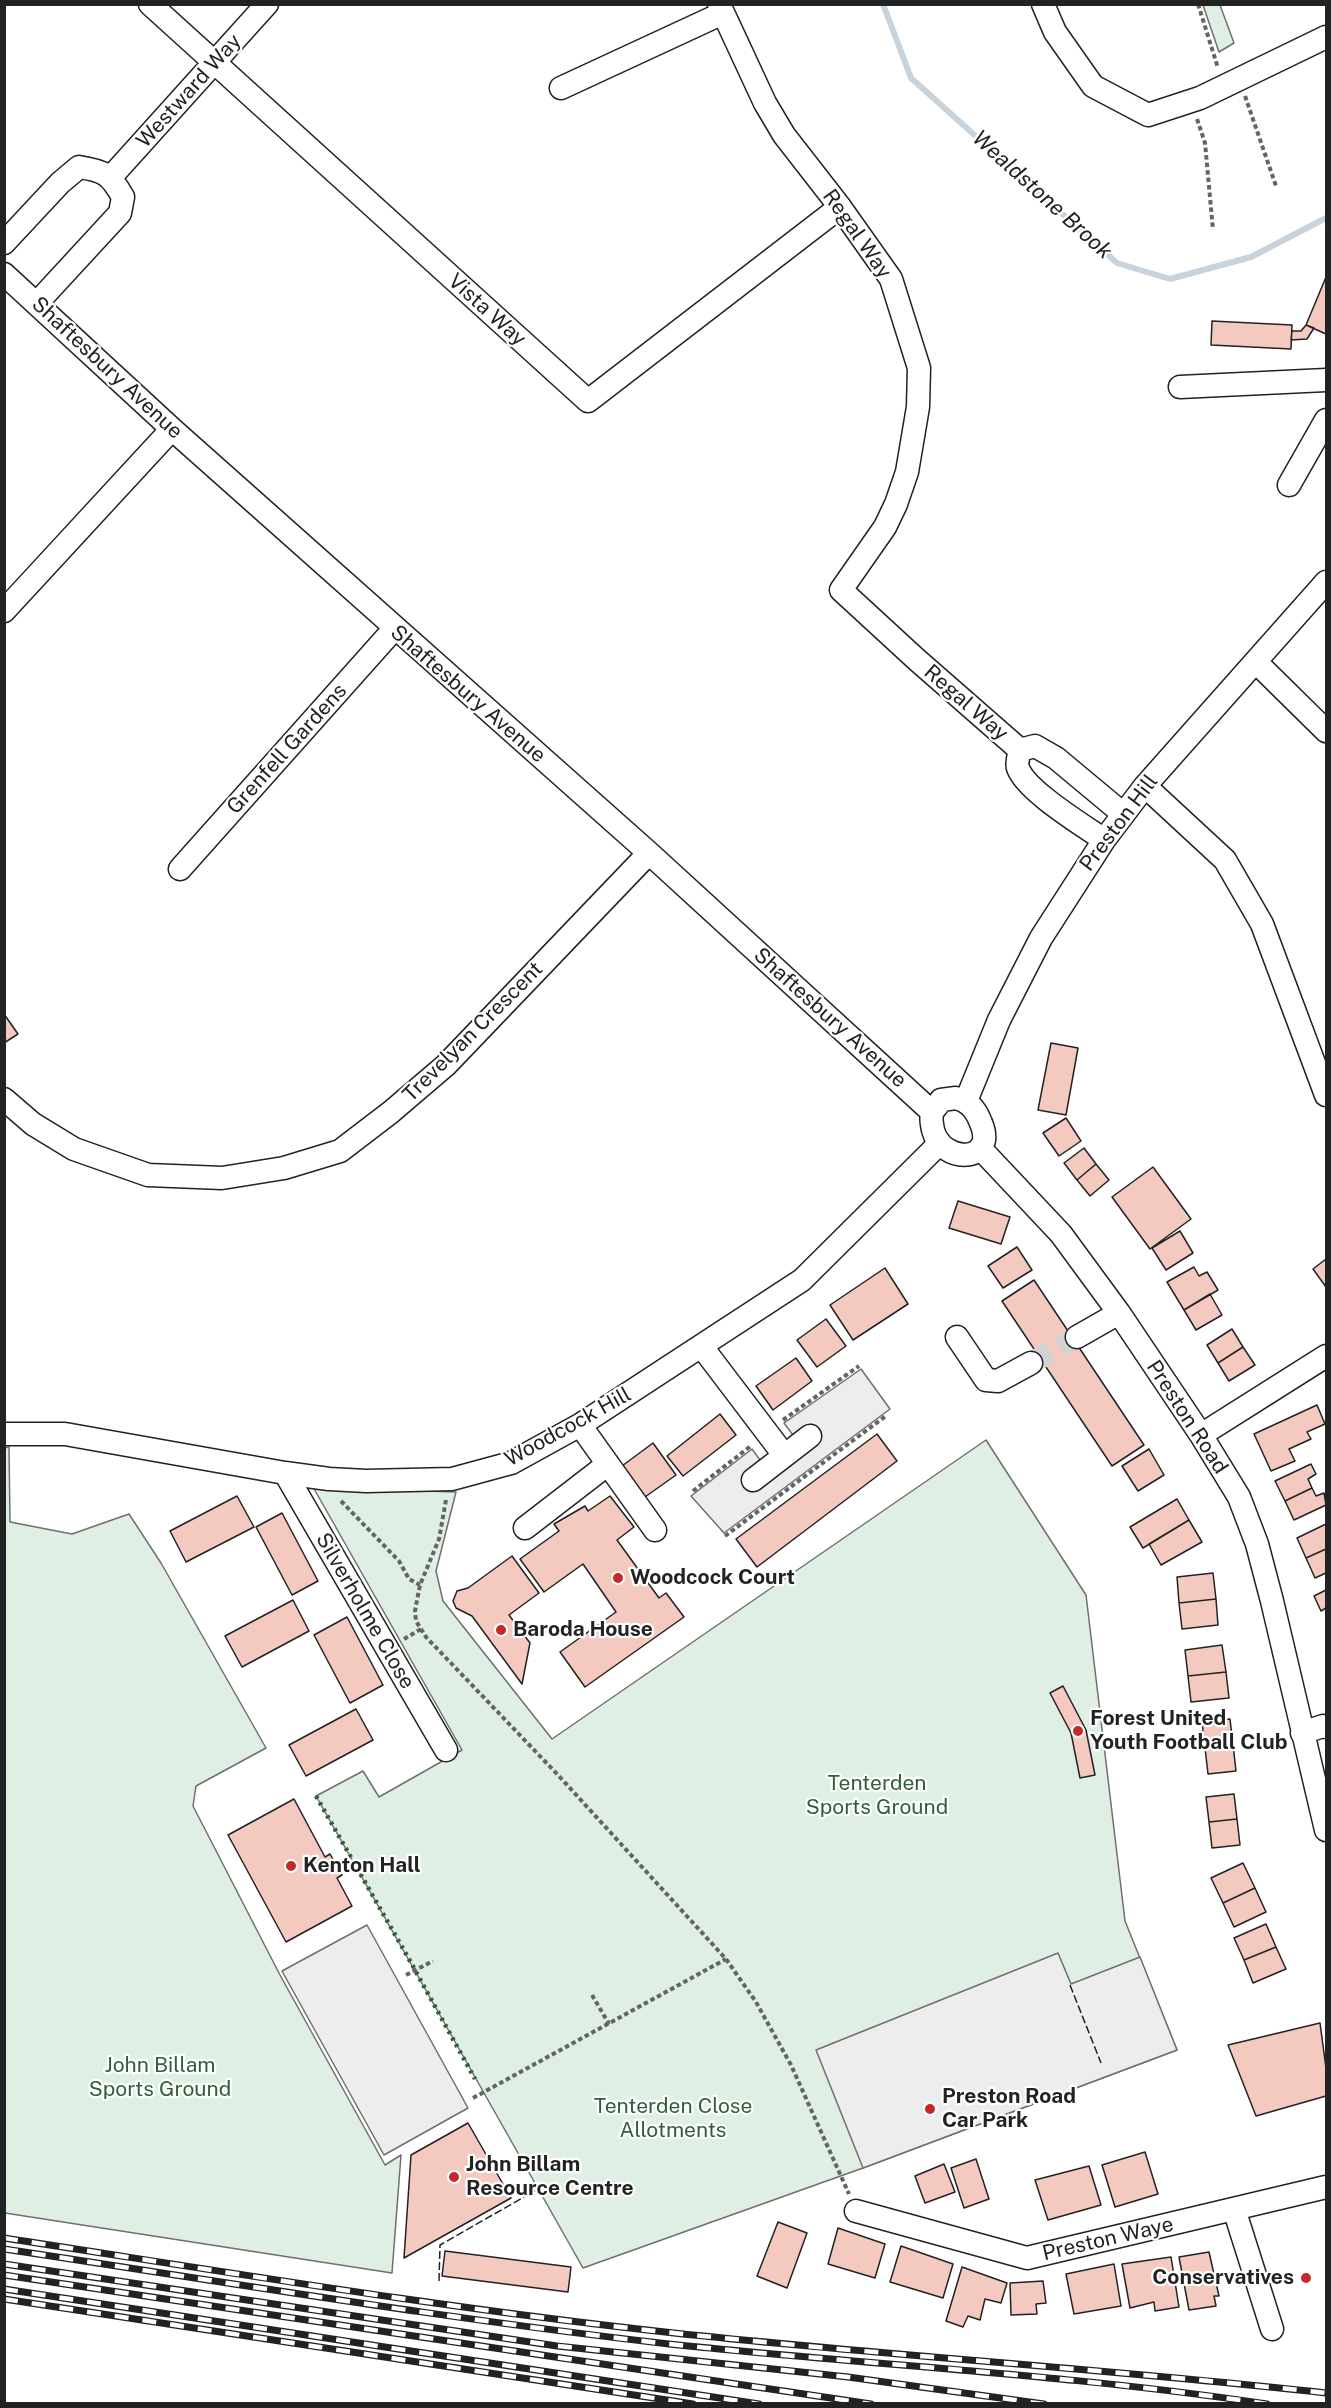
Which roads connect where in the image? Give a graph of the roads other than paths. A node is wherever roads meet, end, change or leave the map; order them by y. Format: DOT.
graph roads {
  1 [pos="150,4"];
  2 [pos="267,4"];
  3 [pos="1043,4"];
  4 [pos="721,9"];
  5 [pos="1326,37"];
  6 [pos="214,63"];
  7 [pos="561,88"];
  8 [pos="111,177"];
  9 [pos="840,207"];
  10 [pos="4,243"];
  11 [pos="4,274"];
  12 [pos="37,303"];
  13 [pos="1326,380"];
  14 [pos="1180,387"];
  15 [pos="1326,420"];
  16 [pos="171,429"];
  17 [pos="1289,485"];
  18 [pos="1326,582"];
  19 [pos="4,611"];
  20 [pos="394,629"];
  21 [pos="1256,662"];
  22 [pos="1326,731"];
  23 [pos="1020,750"];
  24 [pos="1145,786"];
  25 [pos="1122,813"];
  26 [pos="1104,840"];
  27 [pos="649,853"];
  28 [pos="180,869"];
  29 [pos="1326,1095"];
  30 [pos="4,1099"];
  31 [pos="966,1101"];
  32 [pos="932,1112"];
  33 [pos="940,1143"];
  34 [pos="981,1148"];
  35 [pos="1119,1312"];
  36 [pos="1077,1336"];
  37 [pos="957,1337"];
  38 [pos="702,1347"];
  39 [pos="1326,1356"];
  40 [pos="1031,1363"];
  41 [pos="580,1425"];
  42 [pos="4,1434"];
  43 [pos="1202,1435"];
  44 [pos="810,1436"];
  45 [pos="784,1455"];
  46 [pos="608,1464"];
  47 [pos="285,1473"];
  48 [pos="753,1480"];
  49 [pos="525,1528"];
  50 [pos="655,1530"];
  51 [pos="1326,1727"];
  52 [pos="1302,1733"];
  53 [pos="446,1750"];
  54 [pos="1326,1830"];
  55 [pos="1326,2187"];
  56 [pos="1234,2209"];
  57 [pos="856,2211"];
  58 [pos="1272,2330"];
  1 -- 6 [label="street, Vista Way"];
  2 -- 6 [label="street, Westward Way"];
  3 -- 5 [label="street"];
  4 -- 7 [label="street"];
  4 -- 9 [label="street, Regal Way"];
  6 -- 8 [label="street, Westward Way"];
  6 -- 9 [label="street, Vista Way"];
  8 -- 10 [label="street"];
  8 -- 12 [label="street"];
  9 -- 23 [label="street, Regal Way"];
  11 -- 12 [label="street, Shaftesbury Avenue"];
  12 -- 16 [label="street, Shaftesbury Avenue"];
  13 -- 14 [label="street"];
  15 -- 17 [label="street"];
  16 -- 19 [label="street"];
  16 -- 20 [label="street, Shaftesbury Avenue"];
  18 -- 21 [label="street, Preston Hill"];
  20 -- 27 [label="street, Shaftesbury Avenue"];
  20 -- 28 [label="street, Grenfell Gardens"];
  21 -- 22 [label="street"];
  21 -- 24 [label="street, Preston Hill"];
  23 -- 25 [label="street, Regal Way"];
  23 -- 26 [label="street, Regal Way"];
  24 -- 25 [label="street, Preston Hill"];
  24 -- 29 [label="street"];
  25 -- 26 [label="street, Preston Hill"];
  26 -- 31 [label="street, Preston Hill"];
  27 -- 30 [label="street, Trevelyan Crescent"];
  27 -- 32 [label="street, Shaftesbury Avenue"];
  31 -- 32 [label="street"];
  31 -- 34 [label="street"];
  32 -- 33 [label="street"];
  33 -- 34 [label="street"];
  33 -- 38 [label="street, Woodcock Hill"];
  34 -- 35 [label="street, Preston Road"];
  35 -- 36 [label="street"];
  35 -- 43 [label="street, Preston Road"];
  37 -- 40 [label="street"];
  38 -- 41 [label="street, Woodcock Hill"];
  38 -- 45 [label="street"];
  39 -- 43 [label="street"];
  41 -- 46 [label="street"];
  41 -- 47 [label="street, Woodcock Hill"];
  42 -- 47 [label="street, Woodcock Hill"];
  43 -- 52 [label="street, Preston Road"];
  44 -- 45 [label="street"];
  45 -- 48 [label="street"];
  46 -- 49 [label="street"];
  46 -- 50 [label="street"];
  47 -- 53 [label="street, Silverholme Close"];
  51 -- 52 [label="street"];
  52 -- 54 [label="street, Preston Road"];
  55 -- 56 [label="street, Preston Waye"];
  56 -- 57 [label="street, Preston Waye"];
  56 -- 58 [label="street"];
}
